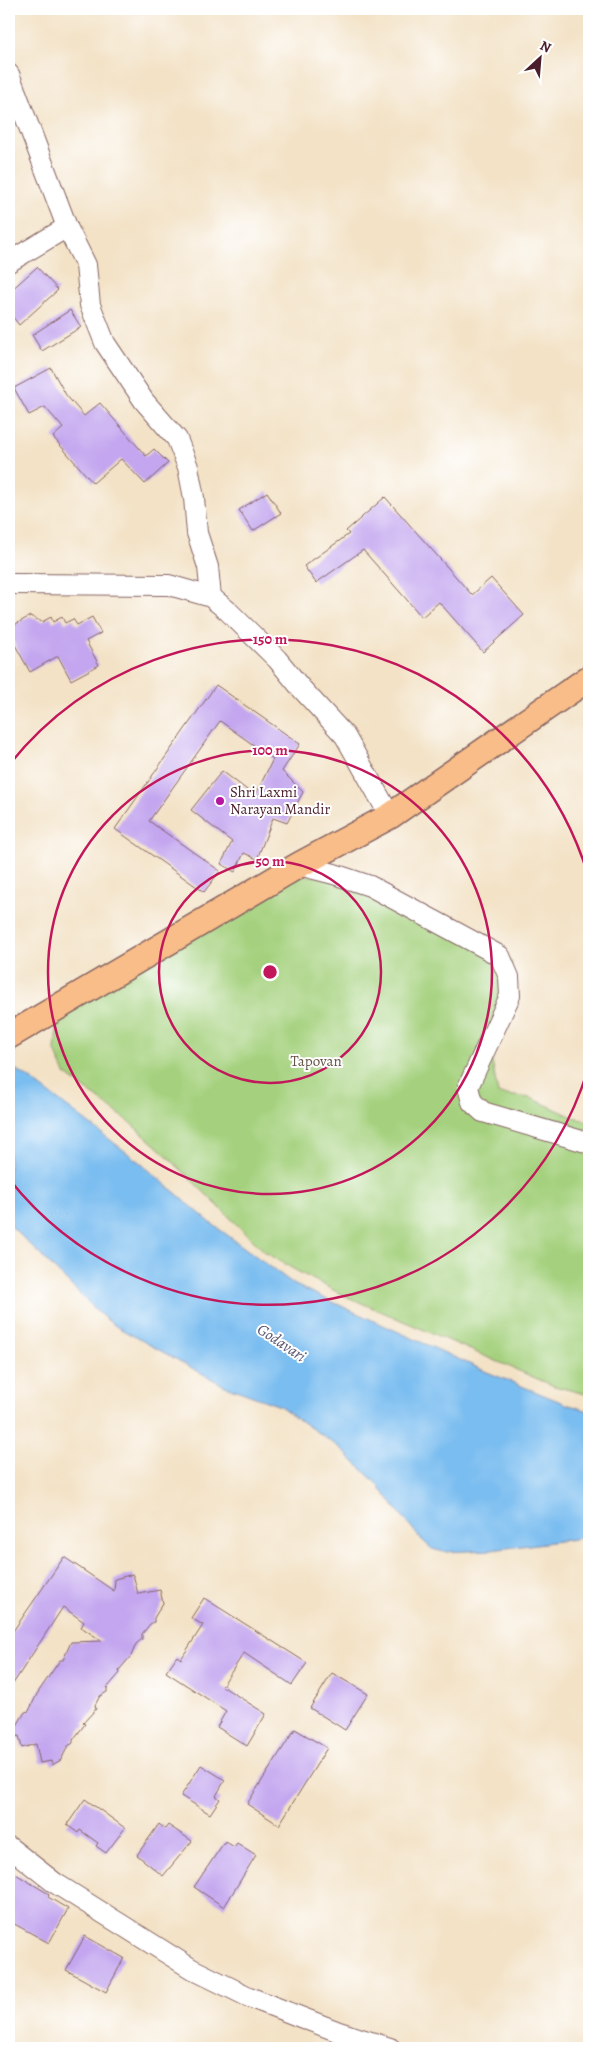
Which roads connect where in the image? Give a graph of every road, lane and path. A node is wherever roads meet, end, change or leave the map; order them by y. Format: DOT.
graph roads {
  1 [pos="9,74"];
  2 [pos="67,227"];
  3 [pos="9,262"];
  4 [pos="9,584"];
  5 [pos="211,597"];
  6 [pos="588,680"];
  7 [pos="390,816"];
  8 [pos="299,865"];
  9 [pos="12,1034"];
  10 [pos="589,1144"];
  11 [pos="9,1847"];
  12 [pos="390,2048"];
  1 -- 2 [label="street"];
  2 -- 3 [label="street"];
  2 -- 5 [label="street"];
  4 -- 5 [label="street"];
  5 -- 7 [label="street"];
  6 -- 7 [label="main road"];
  7 -- 8 [label="main road"];
  8 -- 9 [label="main road"];
  8 -- 10 [label="street"];
  11 -- 12 [label="street"];
}
